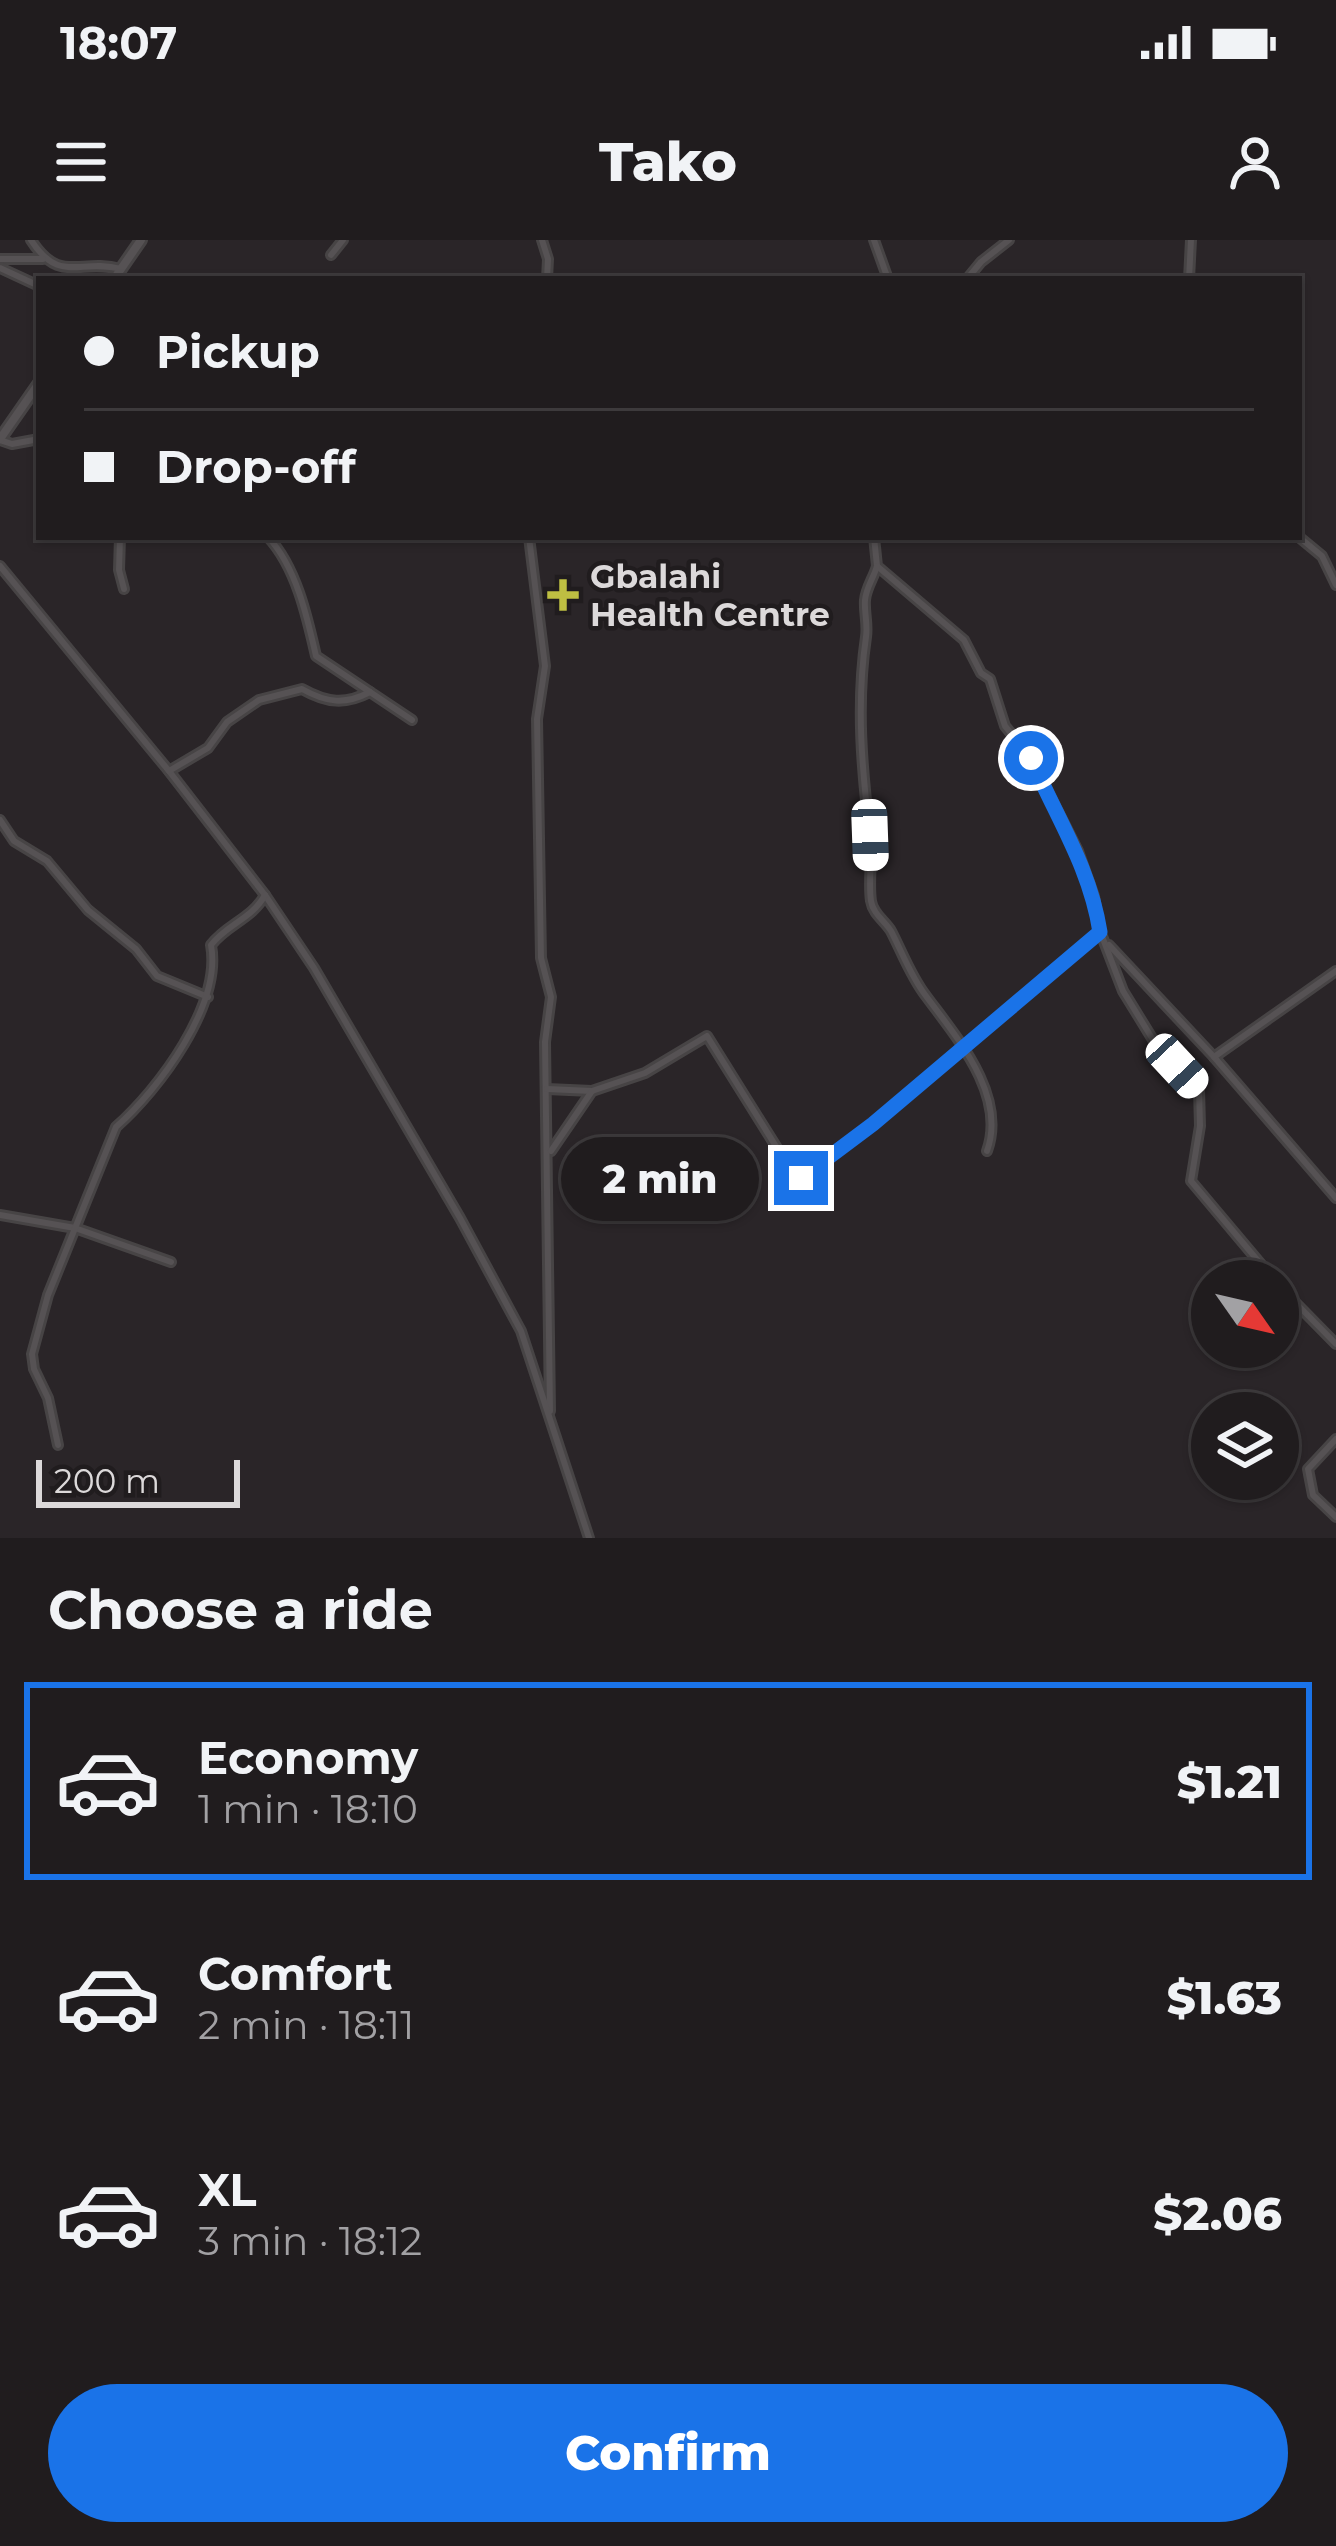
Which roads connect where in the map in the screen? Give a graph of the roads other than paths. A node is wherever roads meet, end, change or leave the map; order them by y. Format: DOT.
graph roads {
  1 [pos="31,240"];
  2 [pos="141,240"];
  3 [pos="343,240"];
  4 [pos="542,240"];
  5 [pos="874,240"];
  6 [pos="1009,240"];
  7 [pos="1191,240"];
  8 [pos="331,255"];
  9 [pos="43,259"];
  10 [pos="0,263"];
  11 [pos="121,269"];
  12 [pos="116,276"];
  13 [pos="547,276"];
  14 [pos="887,276"];
  15 [pos="970,276"];
  16 [pos="1189,276"];
  17 [pos="36,284"];
  18 [pos="36,387"];
  19 [pos="0,439"];
  20 [pos="36,440"];
  21 [pos="1302,539"];
  22 [pos="120,540"];
  23 [pos="271,540"];
  24 [pos="530,540"];
  25 [pos="874,540"];
  26 [pos="0,566"];
  27 [pos="877,566"];
  28 [pos="1336,585"];
  29 [pos="124,590"];
  30 [pos="370,692"];
  31 [pos="412,720"];
  32 [pos="169,772"];
  33 [pos="0,820"];
  34 [pos="265,895"];
  35 [pos="1100,932"];
  36 [pos="1106,942"];
  37 [pos="1336,971"];
  38 [pos="208,998"];
  39 [pos="964,1048"];
  40 [pos="1214,1057"];
  41 [pos="547,1089"];
  42 [pos="592,1091"];
  43 [pos="987,1151"];
  44 [pos="548,1154"];
  45 [pos="1336,1198"];
  46 [pos="0,1215"];
  47 [pos="74,1228"];
  48 [pos="1257,1260"];
  49 [pos="171,1262"];
  50 [pos="1299,1306"];
  51 [pos="1336,1344"];
  52 [pos="549,1419"];
  53 [pos="1336,1439"];
  54 [pos="58,1445"];
  55 [pos="1336,1517"];
  56 [pos="589,1538"];
  1 -- 9 [label="street"];
  2 -- 11 [label="street"];
  3 -- 8 [label="street"];
  4 -- 13 [label="street"];
  5 -- 14 [label="street"];
  6 -- 15 [label="street"];
  7 -- 16 [label="street"];
  9 -- 10 [label="street"];
  9 -- 11 [label="street"];
  10 -- 17 [label="street"];
  11 -- 12 [label="street"];
  18 -- 19 [label="street"];
  19 -- 20 [label="street"];
  21 -- 28 [label="street"];
  22 -- 29 [label="street"];
  23 -- 30 [label="street"];
  24 -- 41 [label="street"];
  25 -- 27 [label="street"];
  26 -- 32 [label="street"];
  27 -- 35 [label="street"];
  27 -- 39 [label="street"];
  30 -- 31 [label="street"];
  30 -- 32 [label="street"];
  32 -- 34 [label="street"];
  33 -- 38 [label="street"];
  34 -- 38 [label="street"];
  34 -- 52 [label="street"];
  35 -- 36 [label="street"];
  35 -- 39 [label="street"];
  36 -- 40 [label="street"];
  36 -- 48 [label="street"];
  37 -- 40 [label="street"];
  38 -- 47 [label="street"];
  39 -- 42 [label="street"];
  39 -- 43 [label="street"];
  40 -- 45 [label="street"];
  41 -- 42 [label="street"];
  41 -- 44 [label="street"];
  42 -- 44 [label="street"];
  44 -- 52 [label="street"];
  46 -- 47 [label="street"];
  47 -- 49 [label="street"];
  47 -- 54 [label="street"];
  50 -- 51 [label="street"];
  52 -- 56 [label="street"];
  53 -- 55 [label="street"];
}
